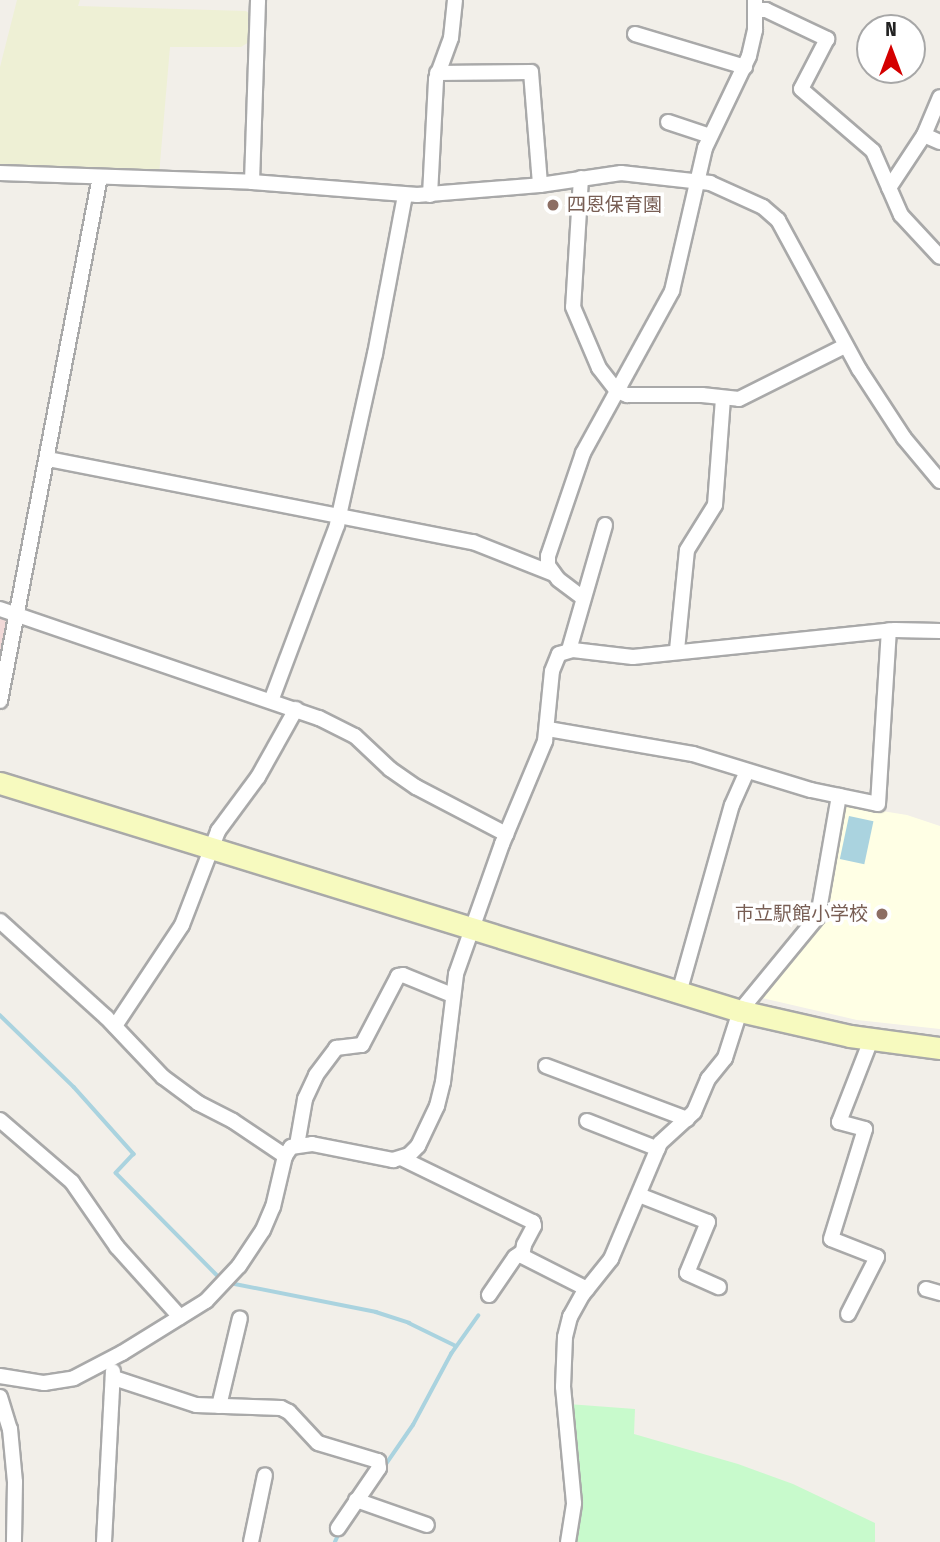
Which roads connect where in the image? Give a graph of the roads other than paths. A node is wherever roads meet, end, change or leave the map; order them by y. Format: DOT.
graph roads {
  1 [pos="258,0"];
  2 [pos="455,0"];
  3 [pos="755,5"];
  4 [pos="635,34"];
  5 [pos="745,67"];
  6 [pos="437,73"];
  7 [pos="940,97"];
  8 [pos="668,122"];
  9 [pos="924,135"];
  10 [pos="710,136"];
  11 [pos="940,142"];
  12 [pos="0,173"];
  13 [pos="100,177"];
  14 [pos="581,178"];
  15 [pos="697,179"];
  16 [pos="252,182"];
  17 [pos="540,185"];
  18 [pos="889,188"];
  19 [pos="405,195"];
  20 [pos="430,195"];
  21 [pos="940,257"];
  22 [pos="845,345"];
  23 [pos="616,390"];
  24 [pos="723,398"];
  25 [pos="48,459"];
  26 [pos="940,481"];
  27 [pos="339,516"];
  28 [pos="605,524"];
  29 [pos="554,574"];
  30 [pos="583,598"];
  31 [pos="0,609"];
  32 [pos="16,615"];
  33 [pos="889,630"];
  34 [pos="940,631"];
  35 [pos="569,650"];
  36 [pos="677,650"];
  37 [pos="0,701"];
  38 [pos="271,701"];
  39 [pos="296,709"];
  40 [pos="548,729"];
  41 [pos="747,772"];
  42 [pos="0,783"];
  43 [pos="839,796"];
  44 [pos="506,834"];
  45 [pos="212,849"];
  46 [pos="0,921"];
  47 [pos="474,929"];
  48 [pos="679,993"];
  49 [pos="453,995"];
  50 [pos="740,1012"];
  51 [pos="115,1026"];
  52 [pos="871,1040"];
  53 [pos="940,1048"];
  54 [pos="546,1066"];
  55 [pos="687,1119"];
  56 [pos="0,1121"];
  57 [pos="587,1121"];
  58 [pos="297,1145"];
  59 [pos="658,1149"];
  60 [pos="285,1156"];
  61 [pos="401,1158"];
  62 [pos="639,1195"];
  63 [pos="521,1253"];
  64 [pos="719,1287"];
  65 [pos="587,1289"];
  66 [pos="489,1295"];
  67 [pos="848,1314"];
  68 [pos="180,1317"];
  69 [pos="240,1318"];
  70 [pos="109,1360"];
  71 [pos="0,1376"];
  72 [pos="114,1378"];
  73 [pos="0,1396"];
  74 [pos="219,1406"];
  75 [pos="265,1475"];
  76 [pos="356,1500"];
  77 [pos="428,1525"];
  78 [pos="338,1528"];
  79 [pos="15,1542"];
  80 [pos="104,1542"];
  81 [pos="251,1542"];
  82 [pos="568,1542"];
  1 -- 16 [label="street"];
  2 -- 6 [label="street"];
  3 -- 5 [label="street"];
  3 -- 18 [label="street"];
  4 -- 5 [label="street"];
  5 -- 10 [label="street"];
  6 -- 17 [label="street"];
  6 -- 20 [label="street"];
  7 -- 9 [label="street"];
  8 -- 10 [label="street"];
  9 -- 11 [label="street"];
  9 -- 18 [label="street"];
  10 -- 15 [label="street"];
  12 -- 13 [label="street"];
  13 -- 16 [label="street"];
  13 -- 25 [label="street"];
  14 -- 15 [label="street"];
  14 -- 17 [label="street"];
  14 -- 23 [label="street"];
  15 -- 22 [label="street"];
  15 -- 23 [label="street"];
  16 -- 19 [label="street"];
  17 -- 20 [label="street"];
  18 -- 21 [label="street"];
  19 -- 20 [label="street"];
  19 -- 27 [label="street"];
  22 -- 24 [label="street"];
  22 -- 26 [label="street"];
  23 -- 24 [label="street"];
  23 -- 29 [label="street"];
  24 -- 36 [label="street"];
  25 -- 27 [label="street"];
  25 -- 32 [label="street"];
  27 -- 29 [label="street"];
  27 -- 38 [label="street"];
  28 -- 30 [label="street"];
  29 -- 30 [label="street"];
  30 -- 35 [label="street"];
  31 -- 32 [label="street"];
  32 -- 37 [label="street"];
  32 -- 38 [label="street"];
  33 -- 34 [label="street"];
  33 -- 36 [label="street"];
  33 -- 43 [label="street"];
  35 -- 36 [label="street"];
  35 -- 40 [label="street"];
  38 -- 39 [label="street"];
  39 -- 44 [label="street"];
  39 -- 45 [label="street"];
  40 -- 41 [label="street"];
  40 -- 44 [label="street"];
  41 -- 43 [label="street"];
  41 -- 48 [label="street"];
  42 -- 45 [label="street"];
  43 -- 50 [label="street"];
  44 -- 47 [label="street"];
  45 -- 47 [label="street"];
  45 -- 51 [label="street"];
  46 -- 51 [label="street"];
  47 -- 48 [label="street"];
  47 -- 49 [label="street"];
  48 -- 50 [label="street"];
  49 -- 58 [label="street"];
  49 -- 61 [label="street"];
  50 -- 52 [label="street"];
  50 -- 55 [label="street"];
  51 -- 60 [label="street"];
  52 -- 53 [label="street"];
  52 -- 67 [label="street"];
  54 -- 55 [label="street"];
  55 -- 59 [label="street"];
  56 -- 68 [label="street"];
  57 -- 59 [label="street"];
  58 -- 60 [label="street"];
  58 -- 61 [label="street"];
  59 -- 62 [label="street"];
  60 -- 68 [label="street"];
  61 -- 63 [label="street"];
  62 -- 64 [label="street"];
  62 -- 65 [label="street"];
  63 -- 65 [label="street"];
  63 -- 66 [label="street"];
  65 -- 82 [label="street"];
  68 -- 70 [label="street"];
  69 -- 74 [label="street"];
  70 -- 71 [label="street"];
  70 -- 72 [label="street"];
  72 -- 74 [label="street"];
  72 -- 80 [label="street"];
  73 -- 79 [label="street"];
  74 -- 76 [label="street"];
  75 -- 81 [label="street"];
  76 -- 77 [label="street"];
  76 -- 78 [label="street"];
}
